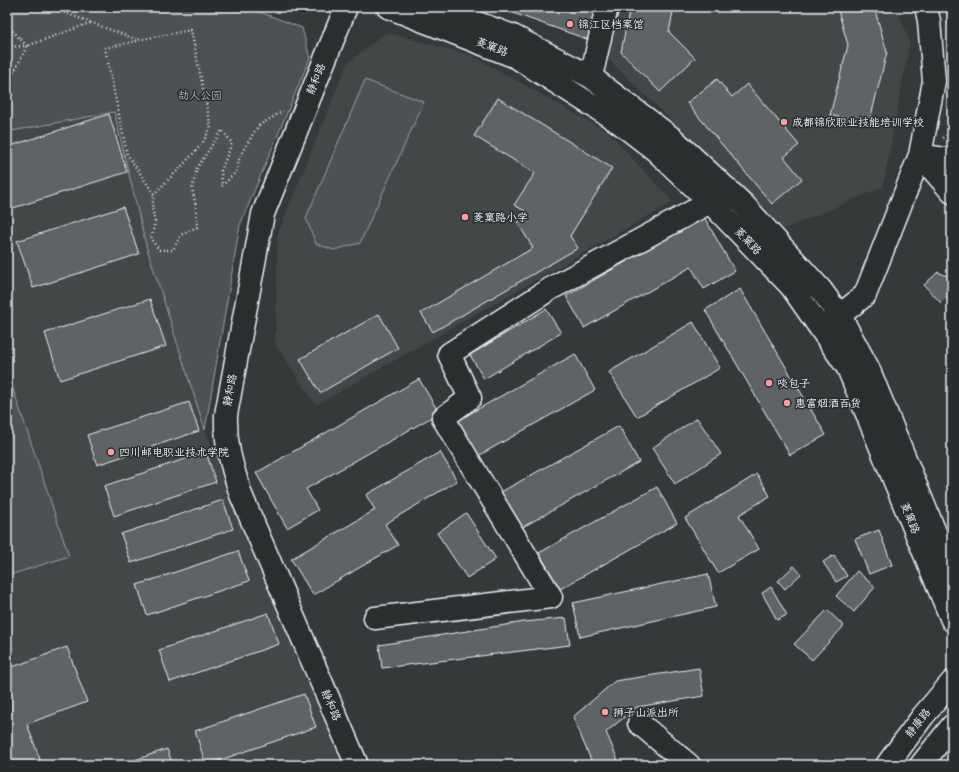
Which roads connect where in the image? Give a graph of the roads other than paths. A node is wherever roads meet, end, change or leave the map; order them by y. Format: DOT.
graph roads {
  1 [pos="346,7"];
  2 [pos="388,7"];
  3 [pos="434,7"];
  4 [pos="607,7"];
  5 [pos="926,7"];
  6 [pos="591,77"];
  7 [pos="920,155"];
  8 [pos="952,160"];
  9 [pos="952,192"];
  10 [pos="710,202"];
  11 [pos="840,316"];
  12 [pos="821,330"];
  13 [pos="952,574"];
  14 [pos="375,618"];
  15 [pos="952,620"];
  16 [pos="952,682"];
  17 [pos="639,723"];
  18 [pos="952,726"];
  19 [pos="357,765"];
  20 [pos="689,765"];
  21 [pos="887,765"];
  22 [pos="921,765"];
  1 -- 19 [label="street, 静和路"];
  2 -- 10 [label="street, 菱窠路"];
  3 -- 6 [label="street, 菱窠路"];
  4 -- 6 [label="street"];
  5 -- 7 [label="street"];
  6 -- 11 [label="street, 菱窠路"];
  7 -- 8 [label="street"];
  7 -- 9 [label="street"];
  7 -- 11 [label="street"];
  10 -- 12 [label="street, 菱窠路"];
  10 -- 14 [label="street"];
  11 -- 12 [label="street"];
  11 -- 13 [label="street, 菱窠路"];
  12 -- 15 [label="street, 菱窠路"];
  16 -- 21 [label="street, 静康路"];
  17 -- 20 [label="street"];
  18 -- 22 [label="street"];
}
